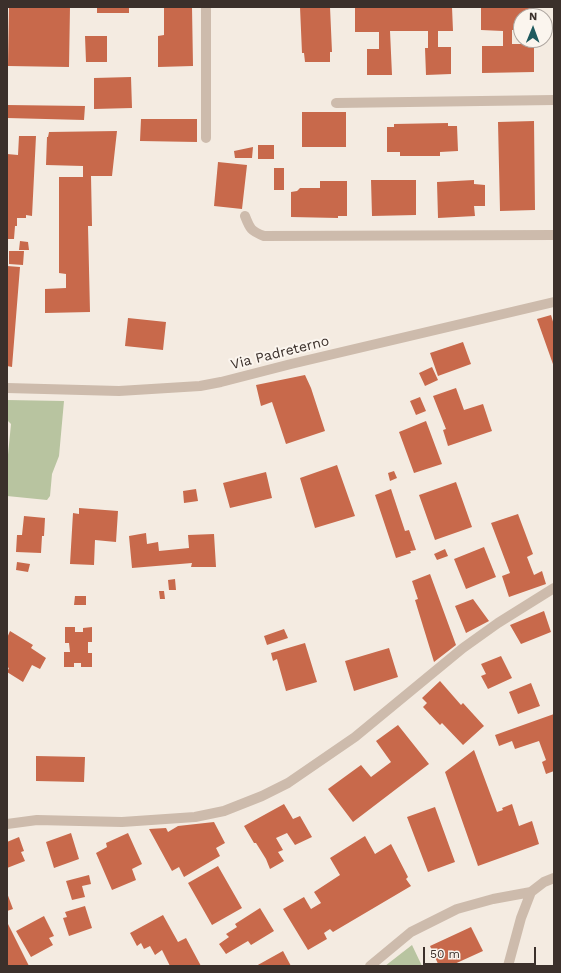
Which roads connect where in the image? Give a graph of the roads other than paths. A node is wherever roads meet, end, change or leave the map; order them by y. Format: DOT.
graph roads {
  1 [pos="206,7"];
  2 [pos="554,100"];
  3 [pos="336,103"];
  4 [pos="206,138"];
  5 [pos="245,216"];
  6 [pos="554,235"];
  7 [pos="554,302"];
  8 [pos="7,388"];
  9 [pos="554,588"];
  10 [pos="7,824"];
  11 [pos="554,878"];
  12 [pos="531,892"];
  13 [pos="370,966"];
  14 [pos="508,966"];
  1 -- 4 [label="street"];
  2 -- 3 [label="street"];
  5 -- 6 [label="street"];
  7 -- 8 [label="street, Via Padreterno"];
  9 -- 10 [label="street"];
  11 -- 12 [label="street"];
  12 -- 13 [label="street"];
  12 -- 14 [label="street"];
}
